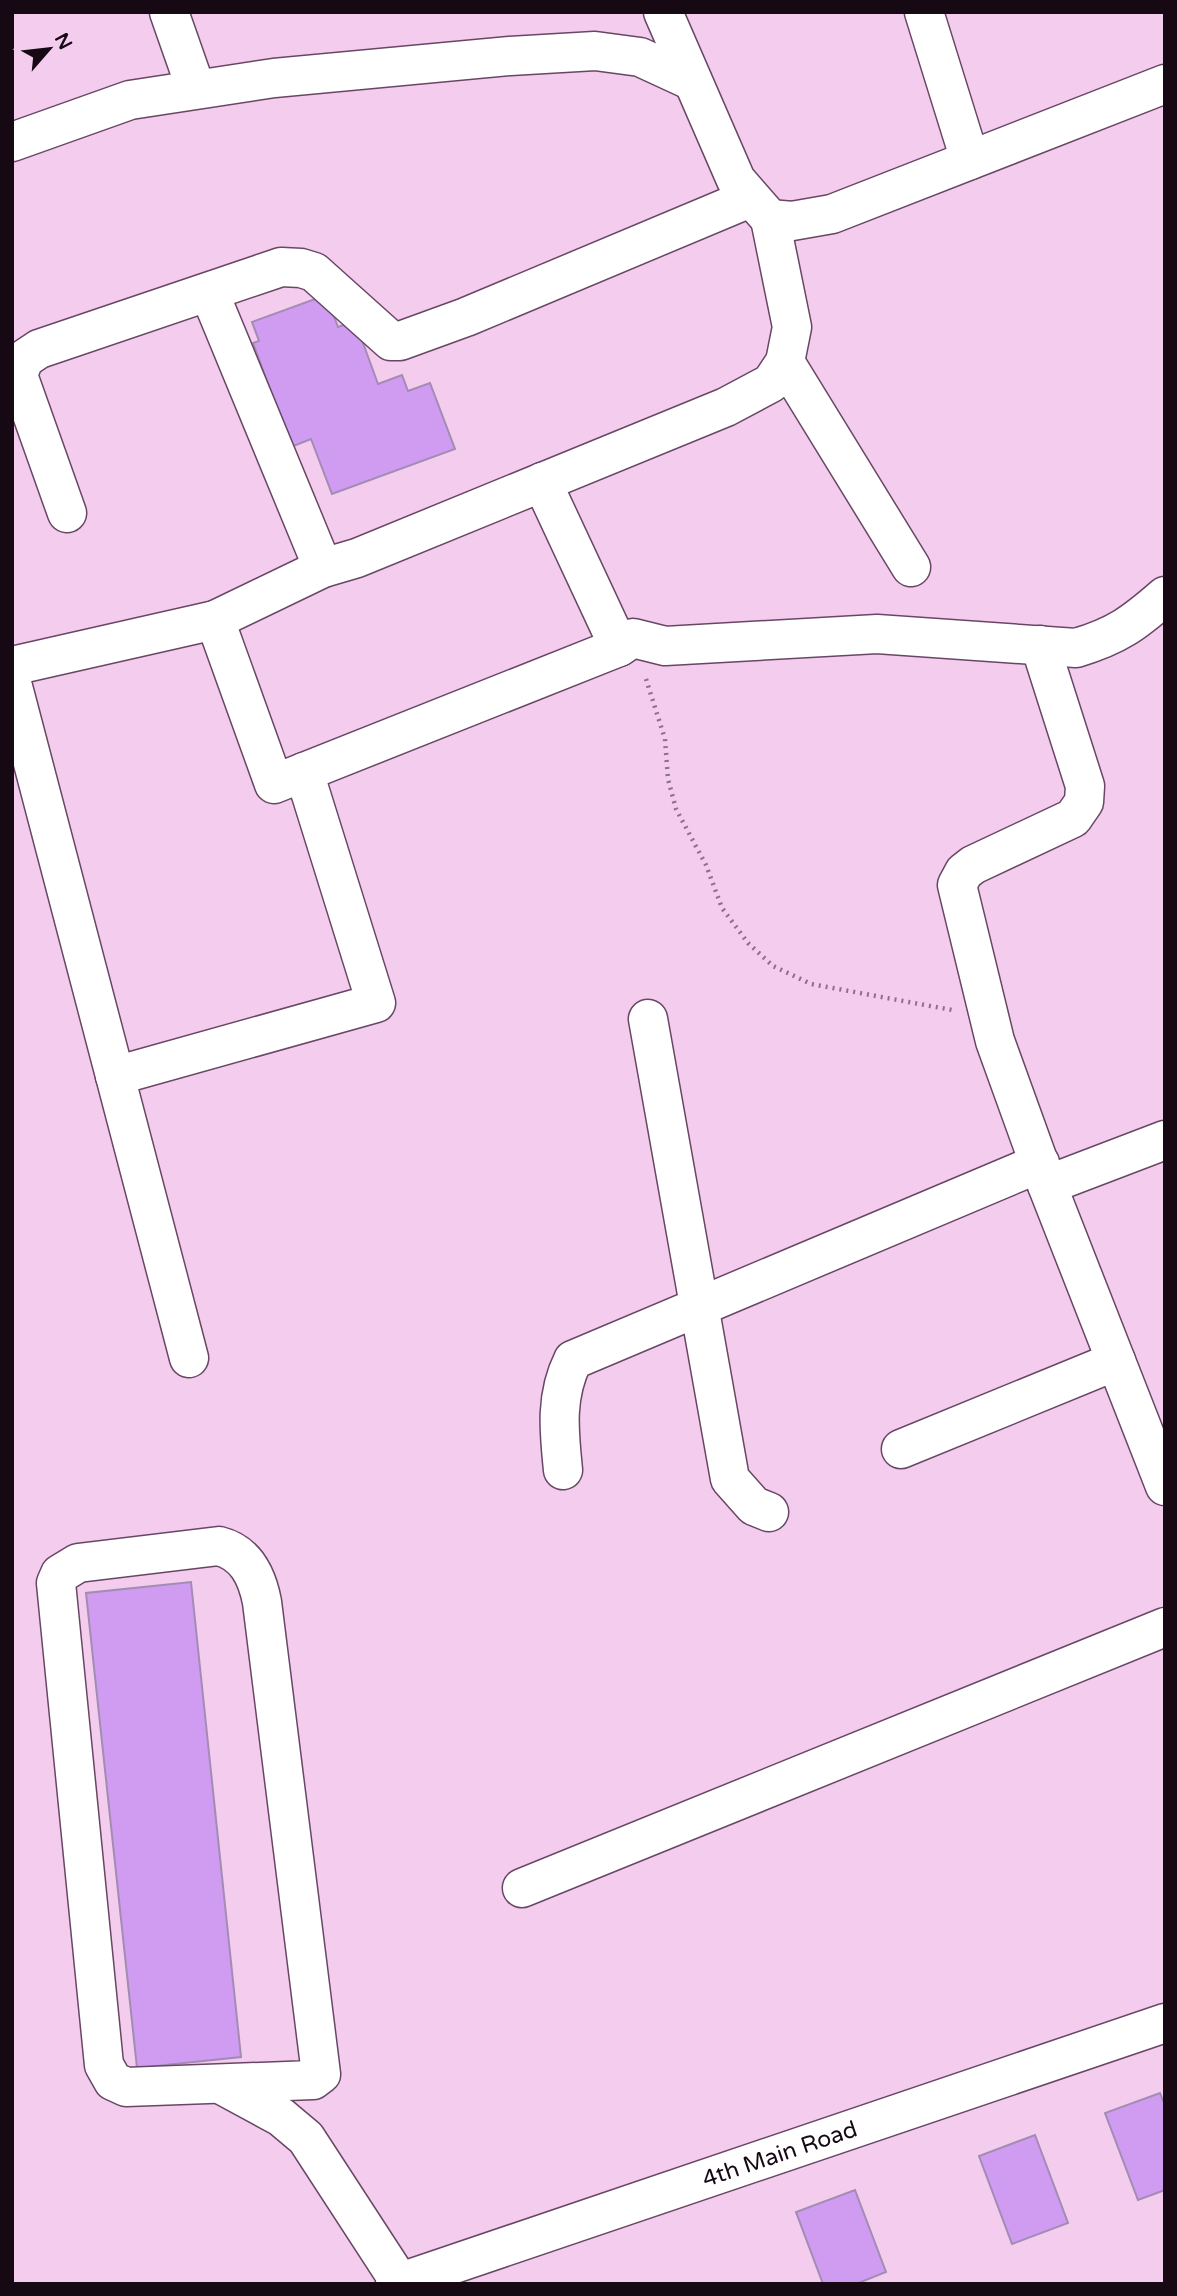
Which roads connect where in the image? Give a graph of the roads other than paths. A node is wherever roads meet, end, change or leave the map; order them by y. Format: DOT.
graph roads {
  1 [pos="169,12"];
  2 [pos="663,12"];
  3 [pos="924,12"];
  4 [pos="692,81"];
  5 [pos="1165,84"];
  6 [pos="195,89"];
  7 [pos="12,142"];
  8 [pos="970,160"];
  9 [pos="760,209"];
  10 [pos="209,292"];
  11 [pos="785,362"];
  12 [pos="542,482"];
  13 [pos="67,513"];
  14 [pos="911,567"];
  15 [pos="323,568"];
  16 [pos="1165,596"];
  17 [pos="215,620"];
  18 [pos="626,643"];
  19 [pos="1040,645"];
  20 [pos="12,666"];
  21 [pos="12,683"];
  22 [pos="304,772"];
  23 [pos="648,1018"];
  24 [pos="115,1076"];
  25 [pos="1165,1140"];
  26 [pos="1043,1174"];
  27 [pos="699,1307"];
  28 [pos="189,1358"];
  29 [pos="1116,1361"];
  30 [pos="901,1449"];
  31 [pos="563,1470"];
  32 [pos="1165,1486"];
  33 [pos="769,1512"];
  34 [pos="1165,1627"];
  35 [pos="522,1888"];
  36 [pos="1165,2023"];
  37 [pos="221,2085"];
  38 [pos="399,2283"];
  1 -- 6 [label="street"];
  2 -- 4 [label="street"];
  3 -- 8 [label="street"];
  4 -- 6 [label="street"];
  4 -- 9 [label="street"];
  5 -- 8 [label="street"];
  6 -- 7 [label="street"];
  8 -- 9 [label="street"];
  9 -- 10 [label="street"];
  9 -- 11 [label="street"];
  10 -- 13 [label="street"];
  10 -- 15 [label="street"];
  11 -- 12 [label="street"];
  11 -- 14 [label="street"];
  12 -- 15 [label="street"];
  12 -- 18 [label="street"];
  15 -- 17 [label="street"];
  16 -- 19 [label="street"];
  17 -- 20 [label="street"];
  17 -- 22 [label="street"];
  18 -- 19 [label="street"];
  18 -- 22 [label="street"];
  19 -- 26 [label="street"];
  21 -- 24 [label="street"];
  22 -- 24 [label="street"];
  23 -- 27 [label="street"];
  24 -- 28 [label="street"];
  25 -- 26 [label="street"];
  26 -- 27 [label="street"];
  26 -- 29 [label="street"];
  27 -- 31 [label="street"];
  27 -- 33 [label="street"];
  29 -- 30 [label="street"];
  29 -- 32 [label="street"];
  34 -- 35 [label="street"];
  36 -- 38 [label="street, 4th Main Road"];
  37 -- 37 [label="street"];
  37 -- 38 [label="street"];
}
